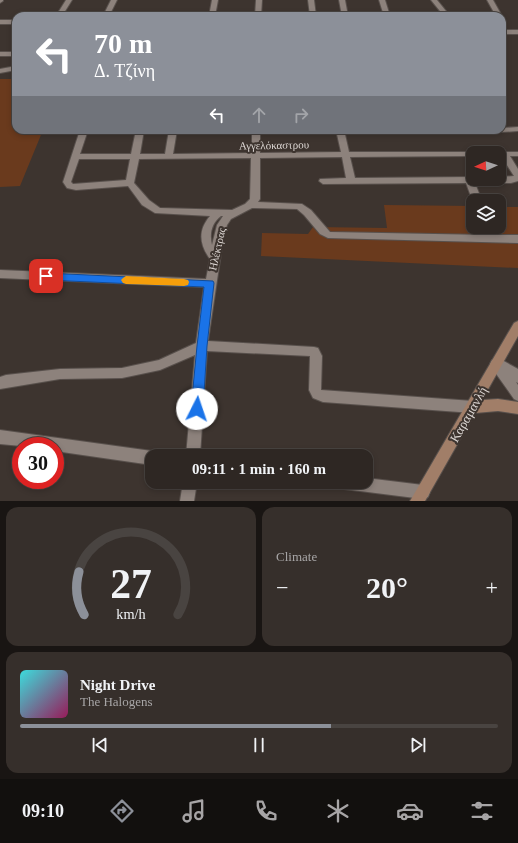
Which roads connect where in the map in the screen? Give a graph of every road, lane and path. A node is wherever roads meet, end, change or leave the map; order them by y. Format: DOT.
graph roads {
  1 [pos="69,0"];
  2 [pos="114,0"];
  3 [pos="215,0"];
  4 [pos="259,0"];
  5 [pos="310,0"];
  6 [pos="342,0"];
  7 [pos="382,0"];
  8 [pos="434,0"];
  9 [pos="490,0"];
  10 [pos="62,12"];
  11 [pos="108,12"];
  12 [pos="213,12"];
  13 [pos="258,12"];
  14 [pos="312,12"];
  15 [pos="344,12"];
  16 [pos="386,12"];
  17 [pos="444,12"];
  18 [pos="497,12"];
  19 [pos="0,22"];
  20 [pos="12,22"];
  21 [pos="506,31"];
  22 [pos="518,32"];
  23 [pos="0,54"];
  24 [pos="12,54"];
  25 [pos="12,69"];
  26 [pos="0,71"];
  27 [pos="518,129"];
  28 [pos="506,130"];
  29 [pos="83,134"];
  30 [pos="139,134"];
  31 [pos="172,134"];
  32 [pos="256,134"];
  33 [pos="341,134"];
  34 [pos="466,154"];
  35 [pos="506,154"];
  36 [pos="518,154"];
  37 [pos="346,155"];
  38 [pos="169,156"];
  39 [pos="75,157"];
  40 [pos="135,157"];
  41 [pos="256,157"];
  42 [pos="506,160"];
  43 [pos="518,176"];
  44 [pos="506,180"];
  45 [pos="323,181"];
  46 [pos="351,181"];
  47 [pos="466,181"];
  48 [pos="130,183"];
  49 [pos="251,205"];
  50 [pos="220,212"];
  51 [pos="232,213"];
  52 [pos="490,234"];
  53 [pos="492,237"];
  54 [pos="518,239"];
  55 [pos="215,258"];
  56 [pos="0,274"];
  57 [pos="210,283"];
  58 [pos="518,326"];
  59 [pos="518,330"];
  60 [pos="202,346"];
  61 [pos="496,364"];
  62 [pos="518,377"];
  63 [pos="0,383"];
  64 [pos="518,395"];
  65 [pos="472,407"];
  66 [pos="518,408"];
  67 [pos="0,437"];
  68 [pos="194,449"];
  69 [pos="145,457"];
  70 [pos="373,488"];
  71 [pos="189,489"];
  72 [pos="420,497"];
  73 [pos="187,501"];
  1 -- 10 [label="street"];
  2 -- 11 [label="street"];
  3 -- 12 [label="street"];
  4 -- 13 [label="street"];
  5 -- 14 [label="street"];
  6 -- 15 [label="street"];
  7 -- 16 [label="street"];
  8 -- 17 [label="street"];
  9 -- 18 [label="street"];
  19 -- 20 [label="street"];
  21 -- 22 [label="street"];
  23 -- 24 [label="street"];
  25 -- 26 [label="street"];
  27 -- 28 [label="street"];
  29 -- 39 [label="street"];
  30 -- 40 [label="street"];
  31 -- 38 [label="street"];
  32 -- 41 [label="street"];
  33 -- 37 [label="street"];
  34 -- 37 [label="street, Αγγελόκαστρου"];
  35 -- 36 [label="street"];
  37 -- 41 [label="street, Αγγελόκαστρου"];
  37 -- 46 [label="street"];
  38 -- 40 [label="street, Αγγελόκαστρου"];
  38 -- 41 [label="street, Αγγελόκαστρου"];
  39 -- 40 [label="street, Αγγελόκαστρου"];
  39 -- 48 [label="street"];
  40 -- 48 [label="street"];
  41 -- 49 [label="street"];
  42 -- 43 [label="street"];
  43 -- 44 [label="street"];
  45 -- 46 [label="street"];
  46 -- 47 [label="street"];
  48 -- 50 [label="street"];
  49 -- 51 [label="street"];
  49 -- 53 [label="street"];
  50 -- 51 [label="street"];
  50 -- 55 [label="street"];
  51 -- 55 [label="street, Ηλέκτρας"];
  52 -- 53 [label="street"];
  53 -- 54 [label="street"];
  55 -- 57 [label="street, Ηλέκτρας"];
  56 -- 57 [label="street"];
  57 -- 60 [label="street, Ηλέκτρας"];
  58 -- 59 [label="main road"];
  58 -- 61 [label="main road, Καραμανλή"];
  60 -- 63 [label="street"];
  60 -- 65 [label="street"];
  60 -- 68 [label="street, Ηλέκτρας"];
  61 -- 62 [label="street"];
  61 -- 64 [label="street"];
  61 -- 65 [label="main road, Καραμανλή"];
  65 -- 66 [label="main road"];
  65 -- 72 [label="main road, Καραμανλή"];
  67 -- 69 [label="street"];
  70 -- 72 [label="street"];
  71 -- 73 [label="street"];
}
